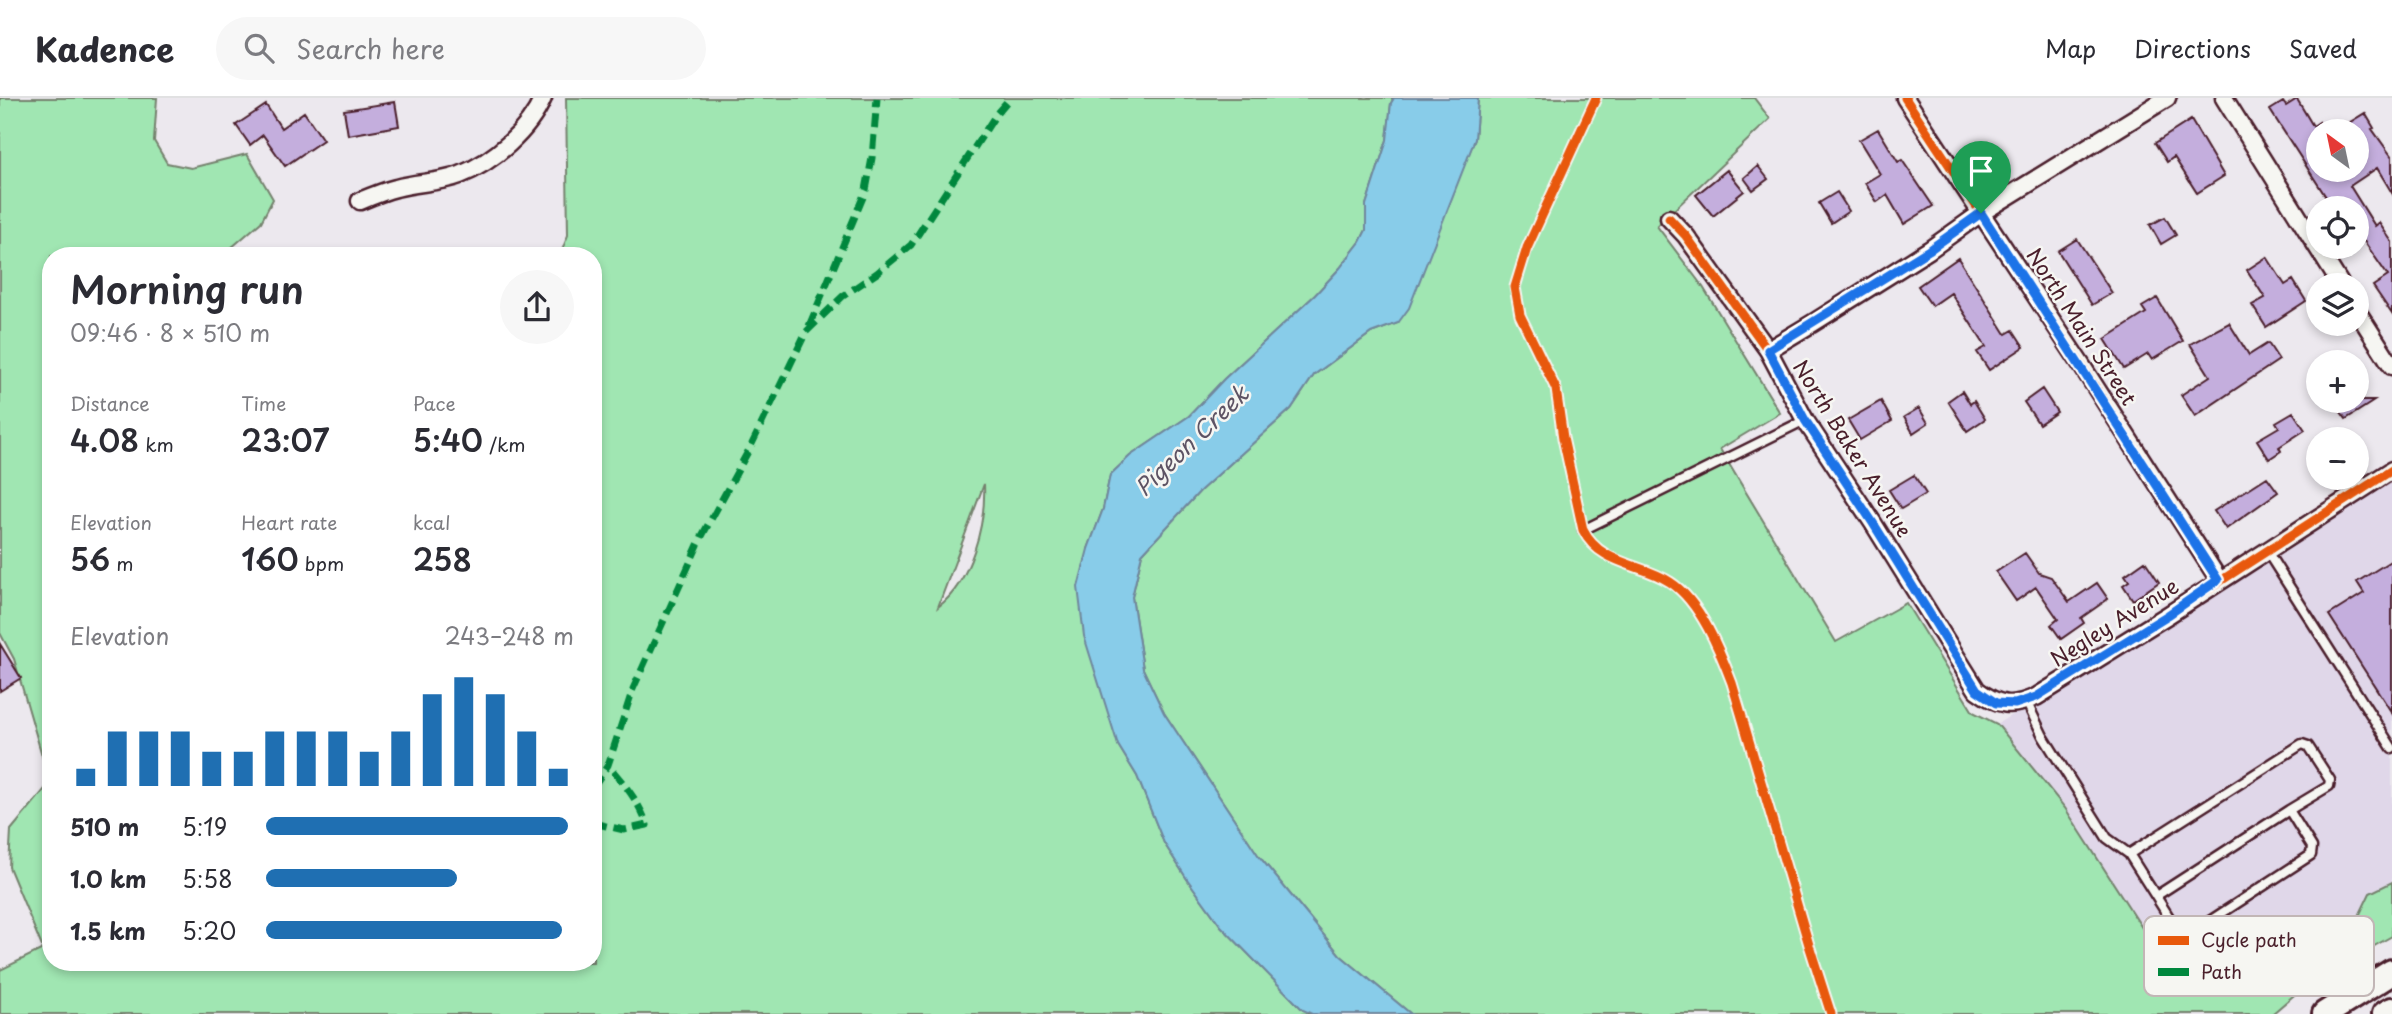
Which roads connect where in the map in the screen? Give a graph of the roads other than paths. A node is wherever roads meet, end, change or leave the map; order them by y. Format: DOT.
graph roads {
  1 [pos="543,98"];
  2 [pos="1905,98"];
  3 [pos="2166,98"];
  4 [pos="2224,98"];
  5 [pos="360,201"];
  6 [pos="1981,213"];
  7 [pos="1669,218"];
  8 [pos="2333,273"];
  9 [pos="2369,330"];
  10 [pos="1768,350"];
  11 [pos="2392,366"];
  12 [pos="1805,420"];
  13 [pos="2392,470"];
  14 [pos="1583,530"];
  15 [pos="2266,550"];
  16 [pos="2218,580"];
  17 [pos="2026,701"];
  18 [pos="1996,703"];
  19 [pos="2392,747"];
  20 [pos="2289,810"];
  21 [pos="2129,854"];
  22 [pos="2156,896"];
  23 [pos="2168,916"];
  24 [pos="2217,916"];
  25 [pos="2392,972"];
  26 [pos="2374,983"];
  27 [pos="2354,996"];
  28 [pos="2392,1010"];
  29 [pos="2325,1014"];
  30 [pos="2385,1014"];
  1 -- 5 [label="street"];
  2 -- 6 [label="street, North Main Street"];
  3 -- 6 [label="street"];
  4 -- 8 [label="street"];
  6 -- 10 [label="street"];
  6 -- 16 [label="street, North Main Street"];
  7 -- 10 [label="street, North Baker Avenue"];
  9 -- 11 [label="street"];
  10 -- 12 [label="street, North Baker Avenue"];
  12 -- 14 [label="lane"];
  12 -- 18 [label="street, North Baker Avenue"];
  13 -- 15 [label="street, Negley Avenue"];
  15 -- 16 [label="street, Negley Avenue"];
  15 -- 19 [label="lane"];
  16 -- 17 [label="street, Negley Avenue"];
  17 -- 18 [label="street, Negley Avenue"];
  17 -- 21 [label="lane"];
  20 -- 21 [label="lane"];
  20 -- 22 [label="lane"];
  20 -- 24 [label="lane"];
  21 -- 22 [label="lane"];
  22 -- 23 [label="lane"];
  25 -- 26 [label="main road"];
  27 -- 29 [label="main road"];
  28 -- 30 [label="main road"];
}
